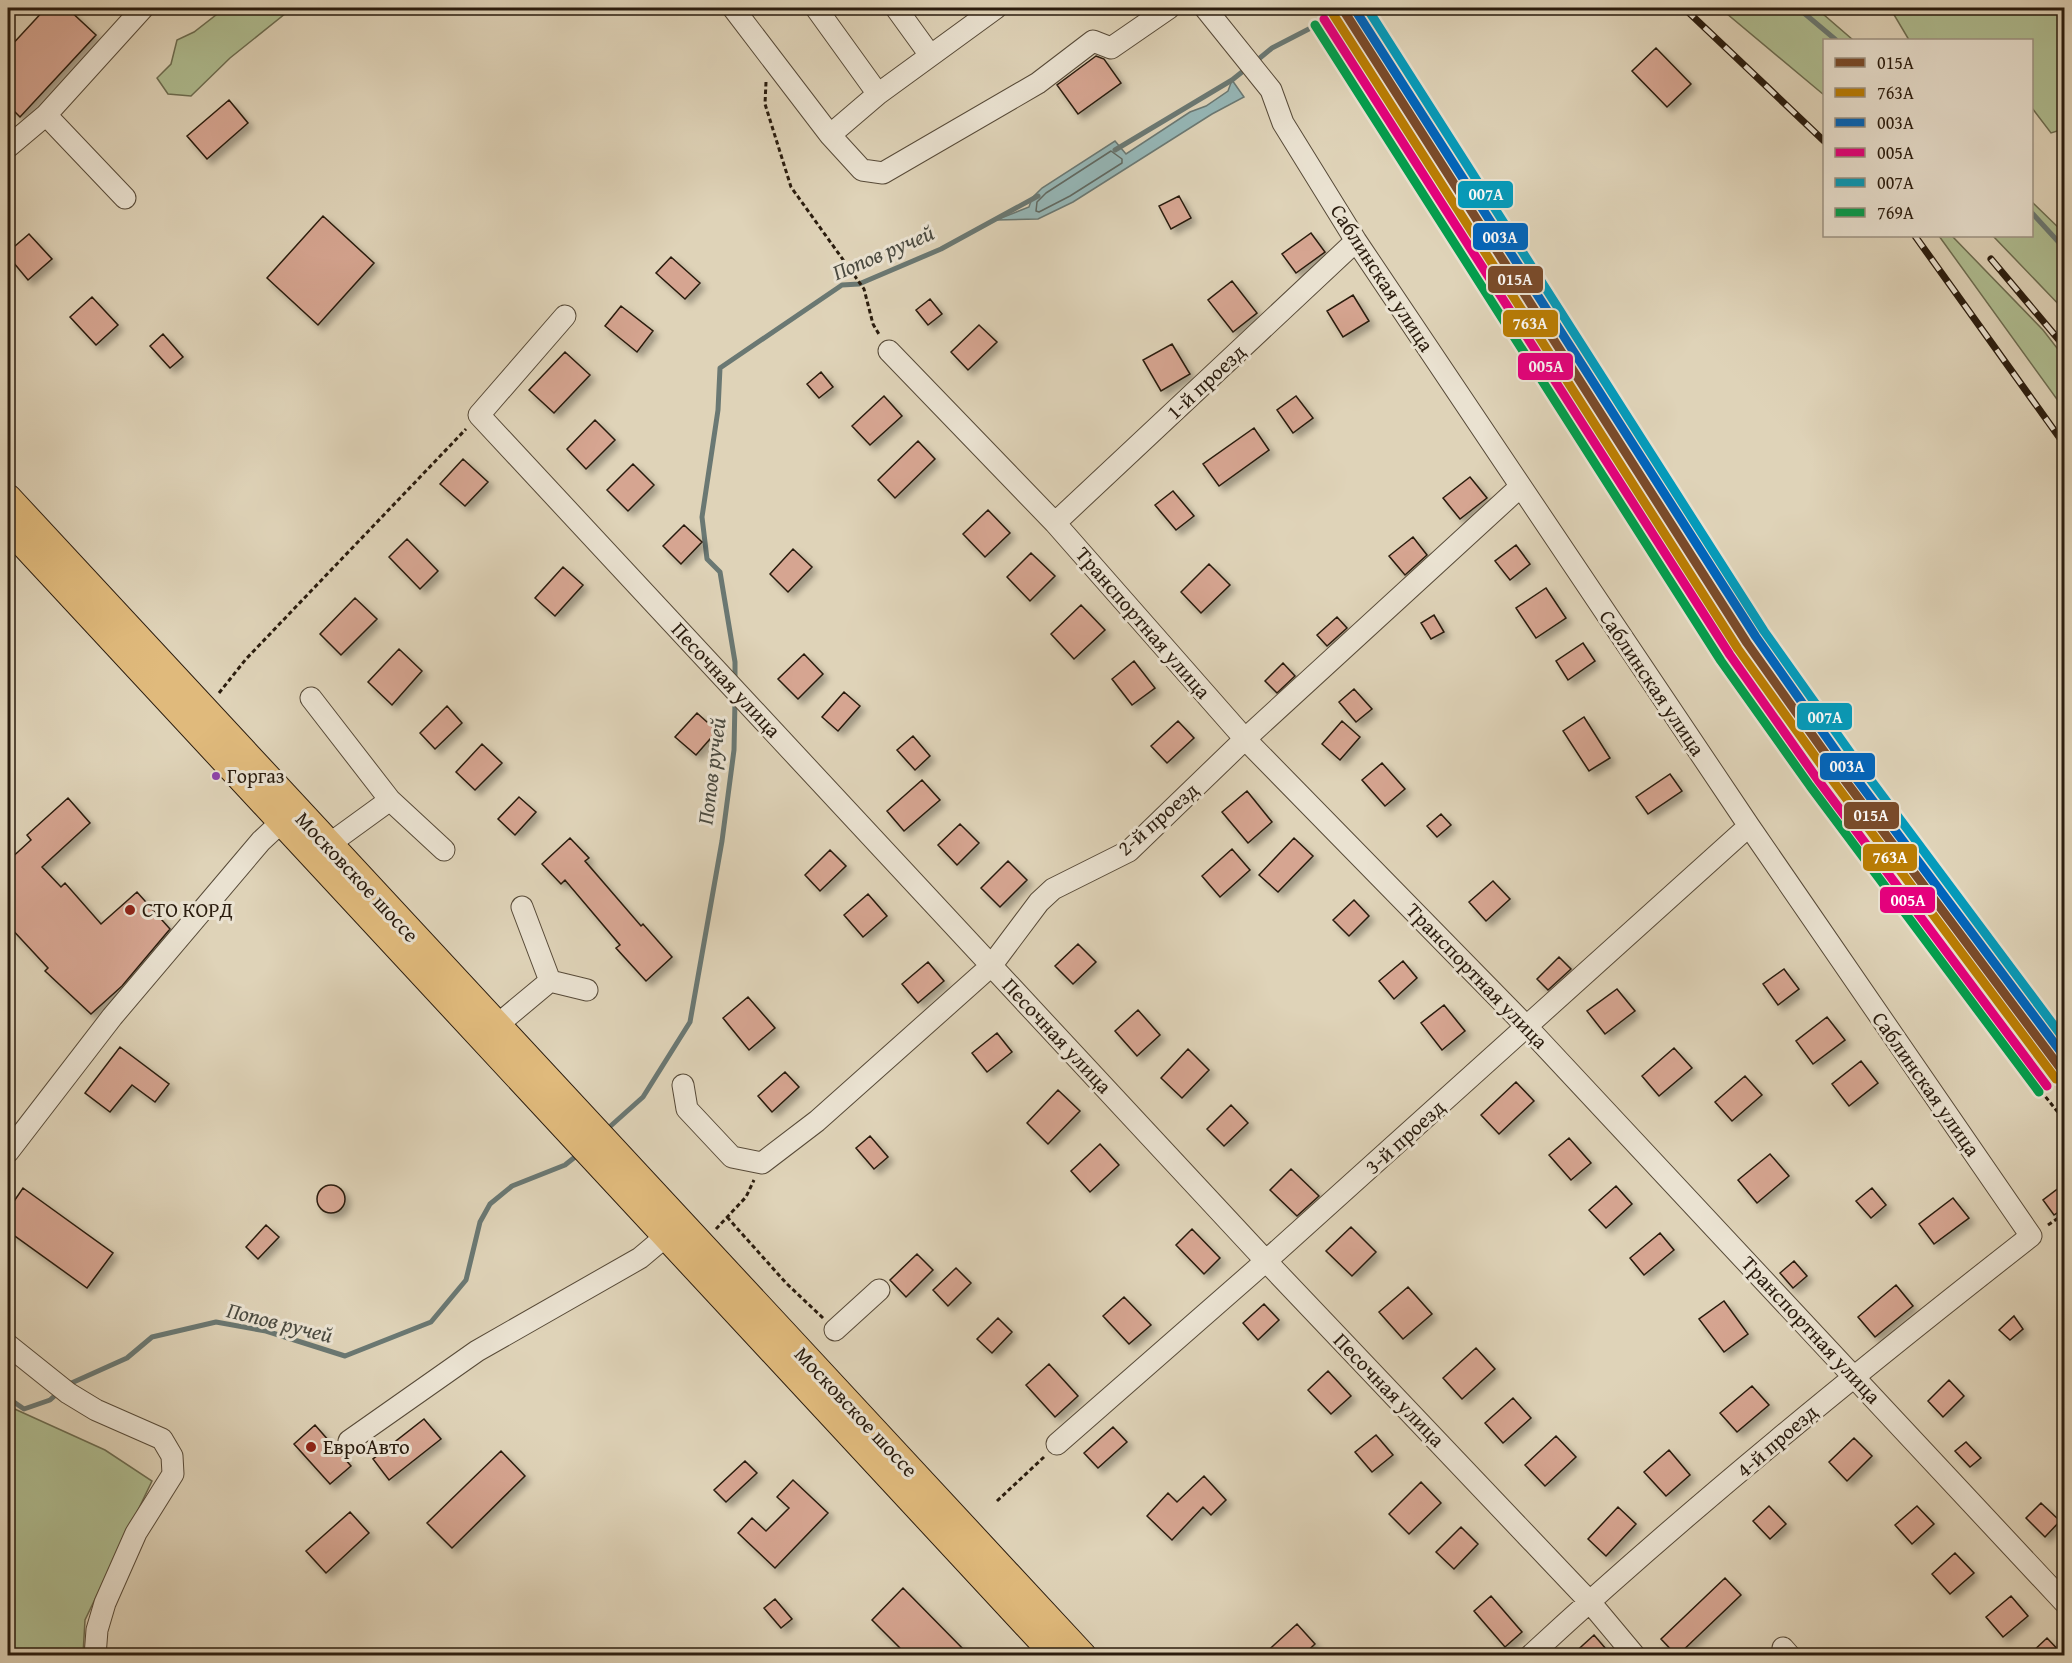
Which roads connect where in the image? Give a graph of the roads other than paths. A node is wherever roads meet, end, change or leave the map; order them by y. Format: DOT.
graph roads {
  1 [pos="144,8"];
  2 [pos="733,8"];
  3 [pos="816,8"];
  4 [pos="896,8"];
  5 [pos="1169,8"];
  6 [pos="1205,8"];
  7 [pos="986,10"];
  8 [pos="930,55"];
  9 [pos="878,94"];
  10 [pos="46,115"];
  11 [pos="830,135"];
  12 [pos="8,147"];
  13 [pos="125,198"];
  14 [pos="1356,241"];
  15 [pos="565,316"];
  16 [pos="889,351"];
  17 [pos="1520,487"];
  18 [pos="8,498"];
  19 [pos="1055,523"];
  20 [pos="8,527"];
  21 [pos="311,698"];
  22 [pos="1245,739"];
  23 [pos="390,800"];
  24 [pos="288,816"];
  25 [pos="1749,826"];
  26 [pos="328,846"];
  27 [pos="444,850"];
  28 [pos="522,907"];
  29 [pos="991,966"];
  30 [pos="550,981"];
  31 [pos="587,990"];
  32 [pos="496,1026"];
  33 [pos="1527,1027"];
  34 [pos="683,1085"];
  35 [pos="578,1128"];
  36 [pos="8,1152"];
  37 [pos="621,1175"];
  38 [pos="2031,1236"];
  39 [pos="665,1237"];
  40 [pos="1266,1261"];
  41 [pos="879,1290"];
  42 [pos="835,1330"];
  43 [pos="8,1345"];
  44 [pos="1854,1375"];
  45 [pos="349,1441"];
  46 [pos="1057,1444"];
  47 [pos="1589,1601"];
  48 [pos="2064,1602"];
  49 [pos="95,1656"];
  50 [pos="1056,1656"];
  51 [pos="1083,1656"];
  52 [pos="1530,1656"];
  53 [pos="1635,1656"];
  1 -- 10 [label="street"];
  2 -- 11 [label="street"];
  3 -- 9 [label="street"];
  4 -- 8 [label="street"];
  5 -- 11 [label="street"];
  6 -- 14 [label="street, Саблинская улица"];
  7 -- 8 [label="street"];
  8 -- 9 [label="street"];
  9 -- 11 [label="street"];
  10 -- 12 [label="street"];
  10 -- 13 [label="street"];
  14 -- 17 [label="street, Саблинская улица"];
  14 -- 19 [label="street, 1-й проезд"];
  15 -- 29 [label="street, Песочная улица"];
  16 -- 19 [label="street, Транспортная улица"];
  17 -- 22 [label="street, 2-й проезд"];
  17 -- 25 [label="street, Саблинская улица"];
  18 -- 24 [label="main road, Московское шоссе"];
  19 -- 22 [label="street, Транспортная улица"];
  20 -- 24 [label="main road, Московское шоссе"];
  21 -- 23 [label="street"];
  22 -- 29 [label="street, 2-й проезд"];
  22 -- 33 [label="street, Транспортная улица"];
  23 -- 26 [label="street"];
  23 -- 27 [label="street"];
  24 -- 26 [label="main road, Московское шоссе"];
  24 -- 35 [label="main road, Московское шоссе"];
  24 -- 36 [label="street"];
  25 -- 33 [label="street, 3-й проезд"];
  25 -- 38 [label="street, Саблинская улица"];
  26 -- 32 [label="main road, Московское шоссе"];
  28 -- 30 [label="street"];
  29 -- 34 [label="street, 2-й проезд"];
  29 -- 40 [label="street, Песочная улица"];
  30 -- 31 [label="street"];
  30 -- 32 [label="street"];
  32 -- 35 [label="main road, Московское шоссе"];
  33 -- 40 [label="street, 3-й проезд"];
  33 -- 44 [label="street, Транспортная улица"];
  35 -- 37 [label="main road"];
  37 -- 39 [label="main road, Московское шоссе"];
  37 -- 51 [label="main road, Московское шоссе"];
  38 -- 44 [label="street, 4-й проезд"];
  39 -- 45 [label="street"];
  39 -- 50 [label="main road, Московское шоссе"];
  40 -- 46 [label="street, 3-й проезд"];
  40 -- 47 [label="street, Песочная улица"];
  41 -- 42 [label="street"];
  43 -- 49 [label="street"];
  44 -- 47 [label="street, 4-й проезд"];
  44 -- 48 [label="street, Транспортная улица"];
  47 -- 52 [label="street, 4-й проезд"];
  47 -- 53 [label="street, Песочная улица"];
}
